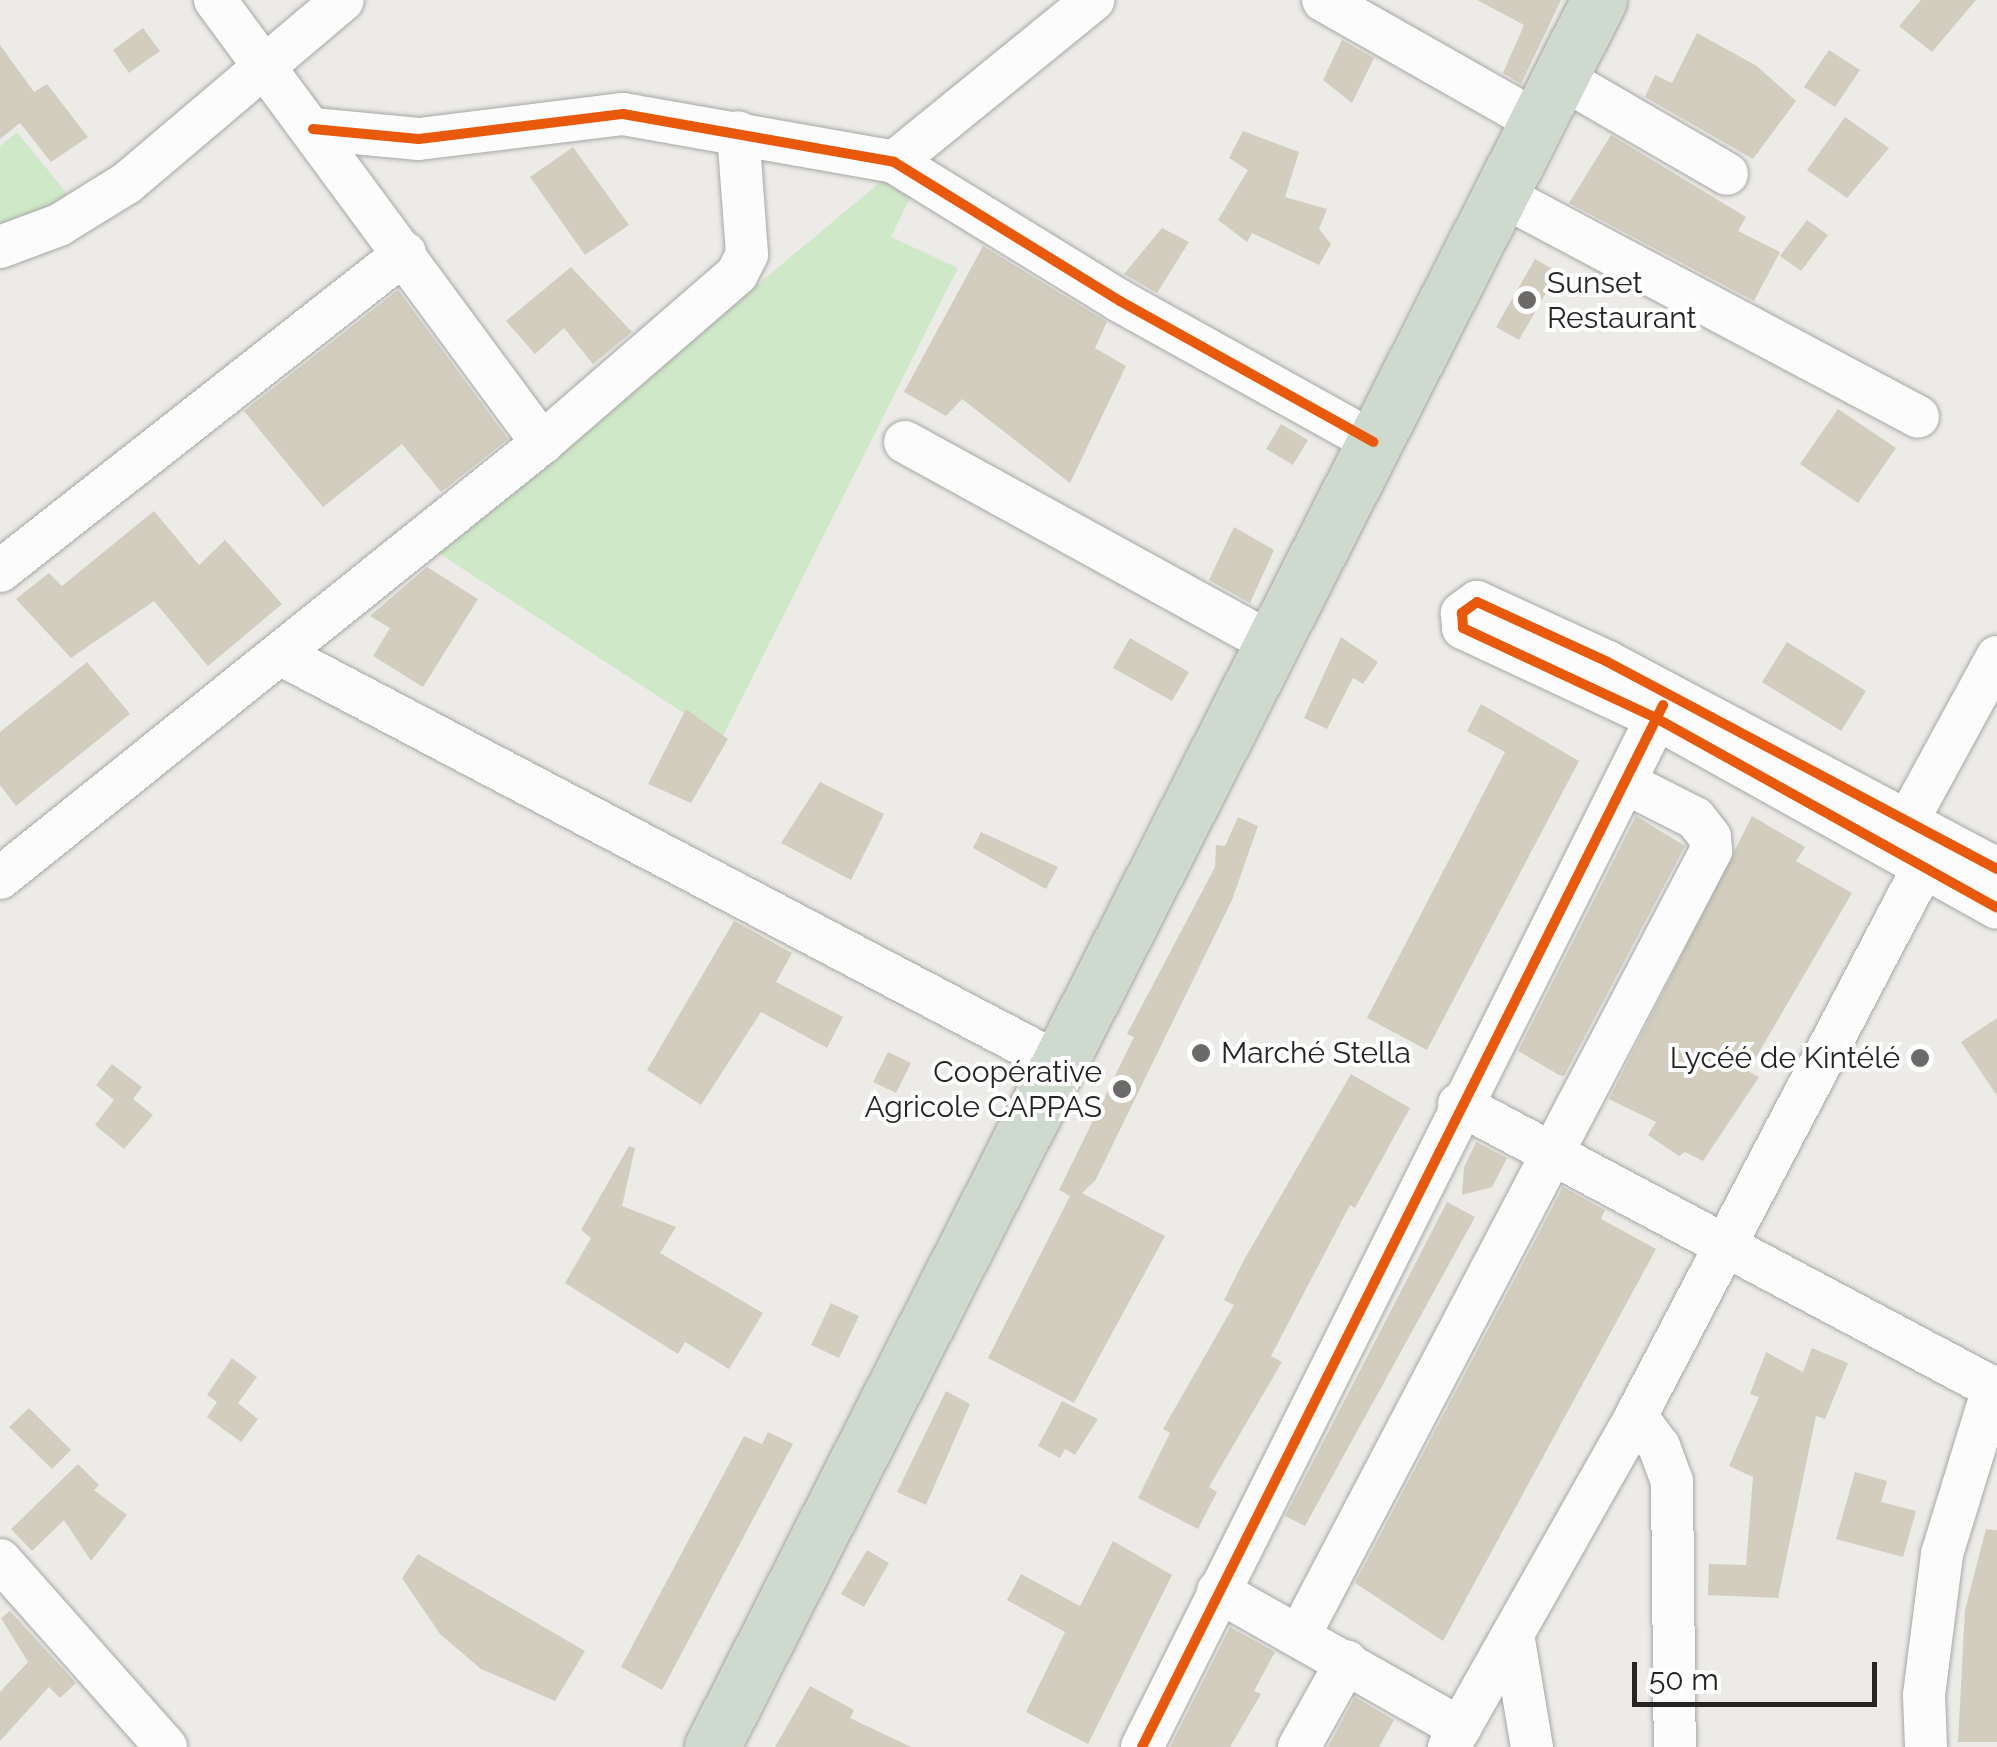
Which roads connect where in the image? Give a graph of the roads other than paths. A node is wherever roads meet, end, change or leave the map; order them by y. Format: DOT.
graph roads {
  1 [pos="215,0"];
  2 [pos="343,0"];
  3 [pos="1093,0"];
  4 [pos="1323,0"];
  5 [pos="1598,0"];
  6 [pos="266,64"];
  7 [pos="1549,100"];
  8 [pos="313,128"];
  9 [pos="738,132"];
  10 [pos="894,162"];
  11 [pos="1727,174"];
  12 [pos="1503,196"];
  13 [pos="0,247"];
  14 [pos="404,254"];
  15 [pos="1918,417"];
  16 [pos="905,442"];
  17 [pos="1374,442"];
  18 [pos="542,443"];
  19 [pos="0,570"];
  20 [pos="1273,644"];
  21 [pos="280,654"];
  22 [pos="1997,657"];
  23 [pos="1626,783"];
  24 [pos="1923,842"];
  25 [pos="1997,870"];
  26 [pos="0,878"];
  27 [pos="1997,908"];
  28 [pos="1062,1065"];
  29 [pos="1459,1104"];
  30 [pos="1551,1158"];
  31 [pos="1723,1245"];
  32 [pos="1995,1389"];
  33 [pos="1636,1416"];
  34 [pos="0,1560"];
  35 [pos="1218,1591"];
  36 [pos="1299,1636"];
  37 [pos="1514,1640"];
  38 [pos="1347,1661"];
  39 [pos="1454,1738"];
  40 [pos="166,1747"];
  41 [pos="712,1747"];
  42 [pos="1142,1747"];
  43 [pos="1299,1747"];
  44 [pos="1532,1747"];
  45 [pos="1675,1747"];
  46 [pos="1926,1747"];
  1 -- 6 [label="street"];
  2 -- 6 [label="street"];
  3 -- 10 [label="street"];
  4 -- 7 [label="street"];
  5 -- 7 [label="highway"];
  6 -- 8 [label="street"];
  6 -- 13 [label="street"];
  7 -- 11 [label="street"];
  7 -- 12 [label="highway"];
  8 -- 9 [label="street"];
  8 -- 14 [label="street"];
  9 -- 10 [label="street"];
  9 -- 18 [label="street"];
  10 -- 17 [label="street"];
  12 -- 15 [label="street"];
  12 -- 17 [label="highway"];
  14 -- 18 [label="street"];
  14 -- 19 [label="street"];
  16 -- 20 [label="street"];
  17 -- 20 [label="highway"];
  18 -- 21 [label="street"];
  20 -- 28 [label="highway"];
  21 -- 26 [label="street"];
  21 -- 28 [label="street"];
  22 -- 24 [label="street"];
  23 -- 24 [label="street"];
  23 -- 29 [label="street"];
  23 -- 30 [label="street"];
  24 -- 25 [label="street"];
  24 -- 27 [label="street"];
  24 -- 31 [label="street"];
  28 -- 41 [label="highway"];
  29 -- 30 [label="street"];
  29 -- 35 [label="street"];
  30 -- 31 [label="street"];
  30 -- 36 [label="street"];
  31 -- 32 [label="street"];
  31 -- 33 [label="street"];
  32 -- 46 [label="street"];
  33 -- 37 [label="street"];
  33 -- 45 [label="street"];
  34 -- 40 [label="street"];
  35 -- 36 [label="street"];
  35 -- 42 [label="street"];
  36 -- 38 [label="street"];
  37 -- 39 [label="street"];
  37 -- 44 [label="street"];
  38 -- 39 [label="street"];
  38 -- 43 [label="street"];
}
